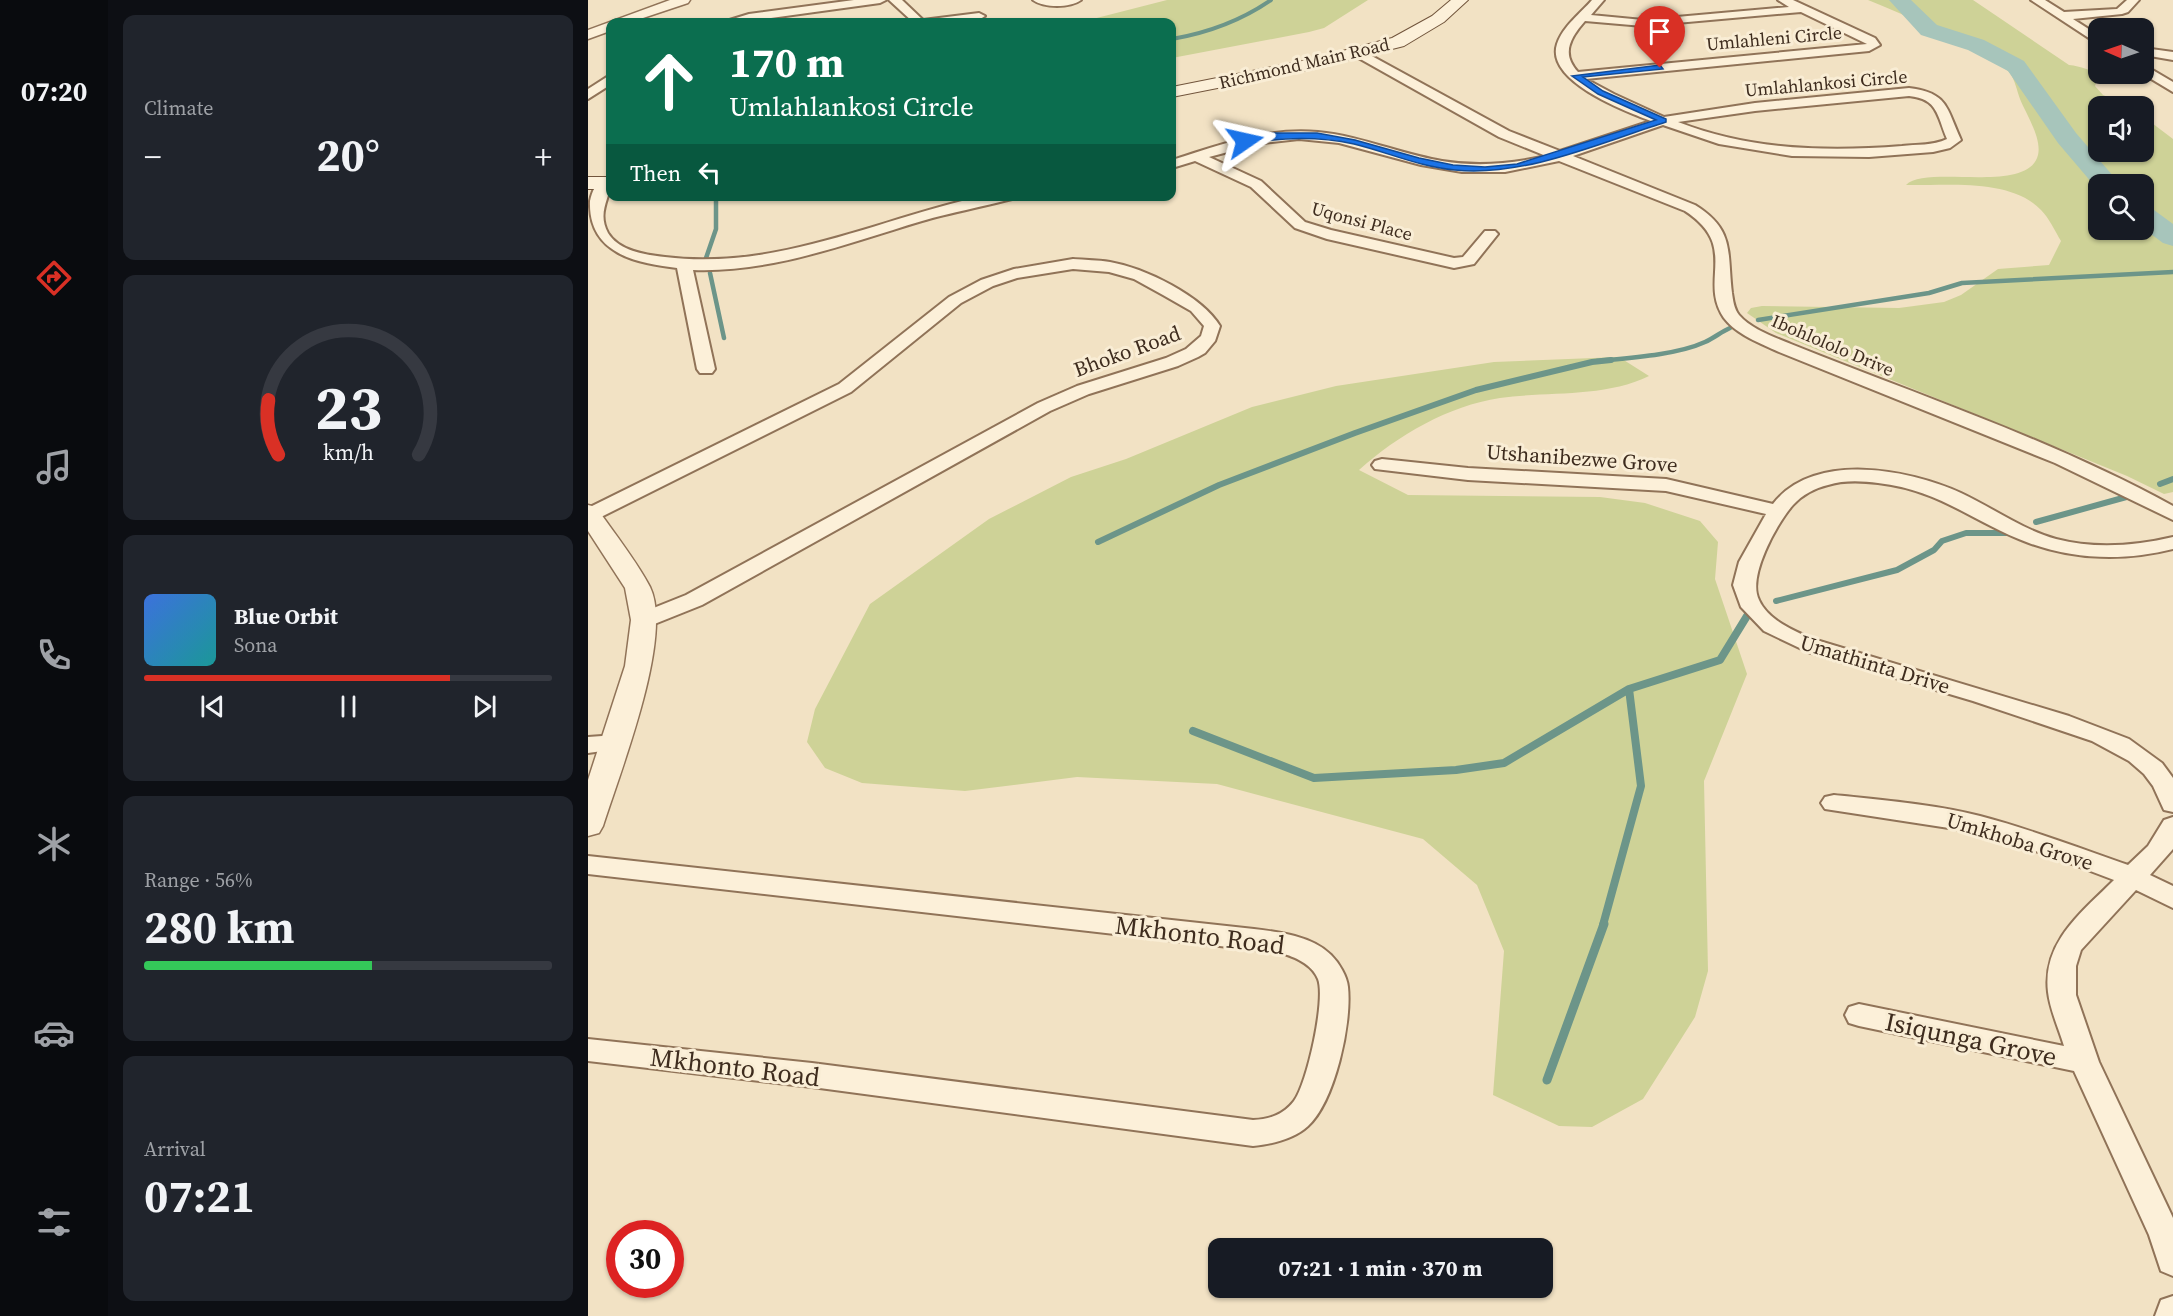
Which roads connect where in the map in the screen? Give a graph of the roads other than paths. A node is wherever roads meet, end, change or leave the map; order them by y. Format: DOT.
graph roads {
  1 [pos="683,0"];
  2 [pos="880,0"];
  3 [pos="895,0"];
  4 [pos="1039,0"];
  5 [pos="1075,0"];
  6 [pos="1460,0"];
  7 [pos="1598,0"];
  8 [pos="1784,0"];
  9 [pos="2037,0"];
  10 [pos="2133,0"];
  11 [pos="1802,9"];
  12 [pos="979,16"];
  13 [pos="2061,16"];
  14 [pos="631,18"];
  15 [pos="750,18"];
  16 [pos="915,18"];
  17 [pos="962,18"];
  18 [pos="1584,18"];
  19 [pos="606,28"];
  20 [pos="2088,34"];
  21 [pos="588,35"];
  22 [pos="1359,53"];
  23 [pos="2154,53"];
  24 [pos="2173,56"];
  25 [pos="1576,76"];
  26 [pos="2154,76"];
  27 [pos="606,85"];
  28 [pos="2173,88"];
  29 [pos="1176,91"];
  30 [pos="588,94"];
  31 [pos="1664,121"];
  32 [pos="1557,156"];
  33 [pos="1197,157"];
  34 [pos="1176,163"];
  35 [pos="601,183"];
  36 [pos="984,201"];
  37 [pos="1490,234"];
  38 [pos="684,266"];
  39 [pos="706,369"];
  40 [pos="1382,465"];
  41 [pos="1778,511"];
  42 [pos="589,514"];
  43 [pos="2173,514"];
  44 [pos="2173,543"];
  45 [pos="644,620"];
  46 [pos="616,743"];
  47 [pos="588,745"];
  48 [pos="1834,803"];
  49 [pos="2173,804"];
  50 [pos="588,826"];
  51 [pos="2173,826"];
  52 [pos="588,865"];
  53 [pos="2133,877"];
  54 [pos="2173,898"];
  55 [pos="1859,1016"];
  56 [pos="588,1050"];
  57 [pos="2084,1062"];
  58 [pos="2173,1261"];
  59 [pos="2173,1311"];
  60 [pos="2172,1316"];
  1 -- 14 [label="street"];
  2 -- 15 [label="street"];
  3 -- 16 [label="street"];
  4 -- 5 [label="street"];
  6 -- 22 [label="main road, Richmond Main Road"];
  7 -- 18 [label="street"];
  8 -- 11 [label="street, Umlahleni Circle"];
  9 -- 13 [label="street"];
  10 -- 13 [label="street"];
  11 -- 18 [label="street"];
  11 -- 25 [label="street, Umlahleni Circle"];
  12 -- 17 [label="street"];
  13 -- 20 [label="street"];
  18 -- 25 [label="street"];
  19 -- 21 [label="street"];
  22 -- 29 [label="main road, Richmond Main Road"];
  22 -- 32 [label="street, Ibohlololo Drive"];
  23 -- 24 [label="street"];
  25 -- 31 [label="street"];
  26 -- 28 [label="street"];
  27 -- 30 [label="street"];
  31 -- 31 [label="street, Umlahlankosi Circle"];
  31 -- 32 [label="street, Umlahlankosi Circle"];
  32 -- 33 [label="street, Umlahlankosi Circle"];
  32 -- 43 [label="street, Ibohlololo Drive"];
  33 -- 34 [label="street, Umlahlankosi Circle"];
  33 -- 37 [label="street, Uqonsi Place"];
  35 -- 38 [label="street"];
  36 -- 38 [label="street"];
  38 -- 39 [label="street"];
  40 -- 41 [label="street, Utshanibezwe Grove"];
  41 -- 44 [label="street, Umathinta Drive"];
  41 -- 49 [label="street, Umathinta Drive"];
  42 -- 45 [label="street"];
  42 -- 45 [label="street, Bhoko Road"];
  45 -- 46 [label="street"];
  46 -- 47 [label="street"];
  46 -- 50 [label="street"];
  48 -- 53 [label="street, Umkhoba Grove"];
  51 -- 53 [label="street"];
  52 -- 56 [label="street, Mkhonto Road"];
  53 -- 54 [label="street, Umkhoba Grove"];
  53 -- 57 [label="street"];
  55 -- 57 [label="street, Isiqunga Grove"];
  57 -- 58 [label="street"];
  59 -- 60 [label="street"];
}
